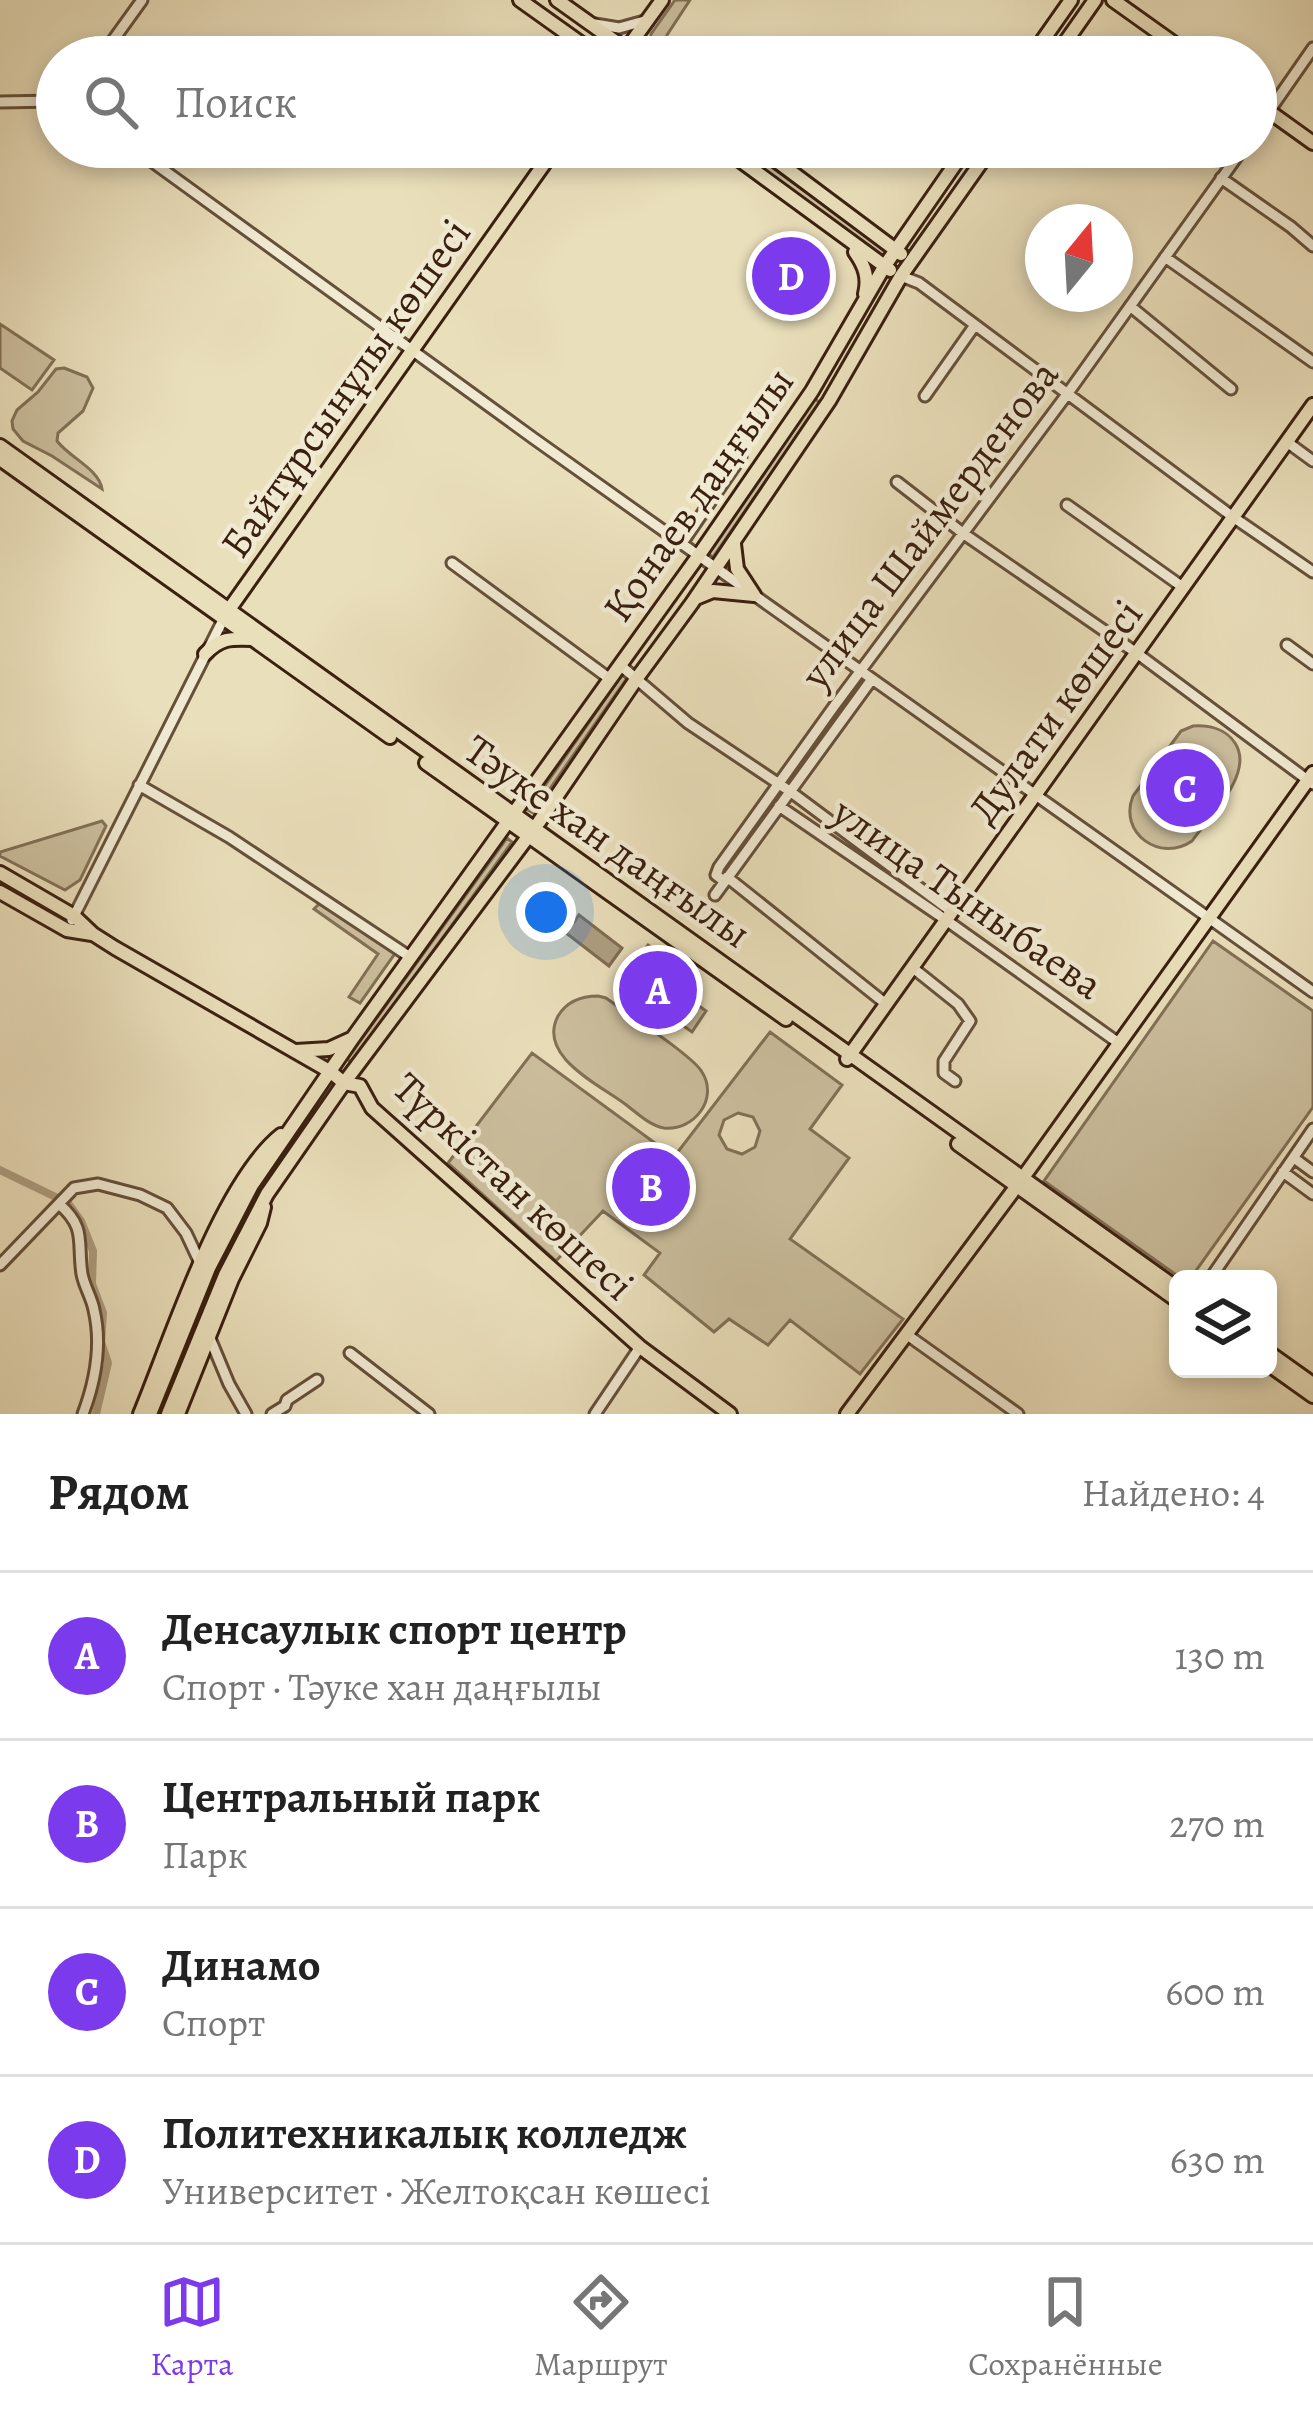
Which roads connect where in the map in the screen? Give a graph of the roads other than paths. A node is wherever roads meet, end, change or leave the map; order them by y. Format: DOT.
graph roads {
  1 [pos="142,0"];
  2 [pos="520,0"];
  3 [pos="557,0"];
  4 [pos="662,0"];
  5 [pos="1071,0"];
  6 [pos="1113,0"];
  7 [pos="1094,1"];
  8 [pos="648,20"];
  9 [pos="589,22"];
  10 [pos="116,36"];
  11 [pos="571,36"];
  12 [pos="606,36"];
  13 [pos="639,36"];
  14 [pos="1045,36"];
  15 [pos="1070,36"];
  16 [pos="1164,36"];
  17 [pos="1313,48"];
  18 [pos="1277,100"];
  19 [pos="36,101"];
  20 [pos="0,102"];
  21 [pos="1277,117"];
  22 [pos="1313,143"];
  23 [pos="161,168"];
  24 [pos="541,168"];
  25 [pos="750,168"];
  26 [pos="786,168"];
  27 [pos="953,168"];
  28 [pos="977,168"];
  29 [pos="1228,168"];
  30 [pos="1221,178"];
  31 [pos="829,226"];
  32 [pos="1313,246"];
  33 [pos="896,249"];
  34 [pos="1165,257"];
  35 [pos="910,263"];
  36 [pos="884,267"];
  37 [pos="901,276"];
  38 [pos="919,284"];
  39 [pos="1133,302"];
  40 [pos="862,304"];
  41 [pos="1133,308"];
  42 [pos="1126,312"];
  43 [pos="975,325"];
  44 [pos="411,350"];
  45 [pos="1313,362"];
  46 [pos="1231,388"];
  47 [pos="812,391"];
  48 [pos="1067,393"];
  49 [pos="925,396"];
  50 [pos="829,401"];
  51 [pos="1313,405"];
  52 [pos="1287,442"];
  53 [pos="0,446"];
  54 [pos="741,457"];
  55 [pos="0,459"];
  56 [pos="1313,461"];
  57 [pos="897,482"];
  58 [pos="1067,505"];
  59 [pos="1233,517"];
  60 [pos="964,534"];
  61 [pos="734,541"];
  62 [pos="682,543"];
  63 [pos="698,555"];
  64 [pos="452,562"];
  65 [pos="716,567"];
  66 [pos="1313,572"];
  67 [pos="1184,588"];
  68 [pos="754,595"];
  69 [pos="694,599"];
  70 [pos="226,614"];
  71 [pos="254,640"];
  72 [pos="1286,645"];
  73 [pos="205,654"];
  74 [pos="1138,655"];
  75 [pos="1313,664"];
  76 [pos="620,665"];
  77 [pos="867,675"];
  78 [pos="637,678"];
  79 [pos="610,679"];
  80 [pos="1311,779"];
  81 [pos="139,784"];
  82 [pos="779,784"];
  83 [pos="791,792"];
  84 [pos="1036,794"];
  85 [pos="779,806"];
  86 [pos="548,809"];
  87 [pos="512,818"];
  88 [pos="531,832"];
  89 [pos="553,840"];
  90 [pos="0,873"];
  91 [pos="725,879"];
  92 [pos="0,892"];
  93 [pos="715,895"];
  94 [pos="74,916"];
  95 [pos="949,916"];
  96 [pos="1210,919"];
  97 [pos="67,930"];
  98 [pos="93,934"];
  99 [pos="410,957"];
  100 [pos="913,968"];
  101 [pos="1313,992"];
  102 [pos="886,1004"];
  103 [pos="352,1039"];
  104 [pos="1120,1044"];
  105 [pos="295,1051"];
  106 [pos="369,1052"];
  107 [pos="848,1058"];
  108 [pos="331,1072"];
  109 [pos="955,1081"];
  110 [pos="344,1083"];
  111 [pos="372,1108"];
  112 [pos="1313,1129"];
  113 [pos="1294,1158"];
  114 [pos="1283,1172"];
  115 [pos="1313,1172"];
  116 [pos="1019,1183"];
  117 [pos="267,1194"];
  118 [pos="1313,1194"];
  119 [pos="239,1199"];
  120 [pos="59,1204"];
  121 [pos="1,1260"];
  122 [pos="201,1264"];
  123 [pos="1216,1270"];
  124 [pos="1169,1282"];
  125 [pos="1169,1294"];
  126 [pos="906,1334"];
  127 [pos="209,1336"];
  128 [pos="640,1347"];
  129 [pos="350,1353"];
  130 [pos="1277,1358"];
  131 [pos="1277,1370"];
  132 [pos="317,1380"];
  133 [pos="1313,1384"];
  134 [pos="1313,1396"];
  135 [pos="83,1414"];
  136 [pos="140,1414"];
  137 [pos="149,1414"];
  138 [pos="168,1414"];
  139 [pos="178,1414"];
  140 [pos="246,1414"];
  141 [pos="272,1414"];
  142 [pos="429,1414"];
  143 [pos="595,1414"];
  144 [pos="730,1414"];
  145 [pos="847,1414"];
  146 [pos="1018,1414"];
  1 -- 10 [label="street"];
  2 -- 11 [label="main road"];
  3 -- 9 [label="main road"];
  4 -- 8 [label="main road"];
  5 -- 14 [label="main road"];
  6 -- 16 [label="main road"];
  7 -- 15 [label="main road"];
  8 -- 9 [label="street"];
  8 -- 13 [label="main road"];
  9 -- 12 [label="main road"];
  17 -- 18 [label="street"];
  19 -- 20 [label="street"];
  21 -- 22 [label="main road"];
  23 -- 44 [label="street"];
  24 -- 44 [label="main road, Байтұрсынұлы көшесі"];
  25 -- 31 [label="main road"];
  26 -- 33 [label="main road"];
  27 -- 33 [label="main road, Қонаев даңғылы"];
  28 -- 35 [label="main road, Қонаев даңғылы"];
  29 -- 30 [label="street, улица Шаймерденова"];
  30 -- 32 [label="street"];
  30 -- 34 [label="street, улица Шаймерденова"];
  31 -- 36 [label="main road"];
  31 -- 40 [label="main road"];
  33 -- 35 [label="main road"];
  33 -- 36 [label="main road, Қонаев даңғылы"];
  34 -- 39 [label="street, улица Шаймерденова"];
  34 -- 45 [label="street"];
  35 -- 37 [label="main road, Қонаев даңғылы"];
  35 -- 38 [label="street"];
  36 -- 37 [label="main road"];
  36 -- 40 [label="main road, Қонаев даңғылы"];
  37 -- 38 [label="street"];
  37 -- 50 [label="main road, Қонаев даңғылы"];
  38 -- 43 [label="street"];
  40 -- 47 [label="main road, Қонаев даңғылы"];
  41 -- 46 [label="street"];
  42 -- 48 [label="street, улица Шаймерденова"];
  43 -- 48 [label="street"];
  43 -- 49 [label="street"];
  44 -- 62 [label="street"];
  44 -- 70 [label="main road, Байтұрсынұлы көшесі"];
  47 -- 50 [label="main road"];
  47 -- 63 [label="main road, Қонаев даңғылы"];
  48 -- 59 [label="street"];
  48 -- 60 [label="street, улица Шаймерденова"];
  50 -- 61 [label="main road, Қонаев даңғылы"];
  51 -- 52 [label="main road, Дулати көшесі"];
  52 -- 56 [label="street"];
  52 -- 59 [label="main road, Дулати көшесі"];
  53 -- 70 [label="main road, Тәуке хан даңғылы"];
  54 -- 62 [label="street"];
  55 -- 70 [label="main road, Тәуке хан даңғылы"];
  57 -- 60 [label="street"];
  58 -- 67 [label="street"];
  59 -- 66 [label="street"];
  59 -- 67 [label="main road, Дулати көшесі"];
  60 -- 74 [label="street"];
  60 -- 77 [label="street, улица Шаймерденова"];
  61 -- 65 [label="main road, Қонаев даңғылы"];
  61 -- 68 [label="main road"];
  62 -- 63 [label="street"];
  63 -- 65 [label="street"];
  63 -- 76 [label="main road, Қонаев даңғылы"];
  64 -- 79 [label="street"];
  65 -- 68 [label="street"];
  65 -- 69 [label="main road, Қонаев даңғылы"];
  67 -- 74 [label="main road, Дулати көшесі"];
  68 -- 69 [label="main road"];
  68 -- 77 [label="street"];
  69 -- 78 [label="main road, Қонаев даңғылы"];
  70 -- 71 [label="main road, Тәуке хан даңғылы"];
  70 -- 73 [label="street"];
  70 -- 87 [label="main road, Тәуке хан даңғылы"];
  71 -- 73 [label="main road"];
  71 -- 87 [label="main road, Тәуке хан даңғылы"];
  72 -- 75 [label="street"];
  73 -- 81 [label="street"];
  74 -- 80 [label="street"];
  74 -- 84 [label="main road, Дулати көшесі"];
  76 -- 78 [label="street, улица Тыныбаева"];
  76 -- 79 [label="main road, Қонаев даңғылы"];
  77 -- 82 [label="street, улица Шаймерденова"];
  77 -- 83 [label="street, улица Шаймерденова"];
  77 -- 84 [label="street"];
  78 -- 82 [label="street, улица Тыныбаева"];
  78 -- 86 [label="main road, Қонаев даңғылы"];
  79 -- 87 [label="main road, Қонаев даңғылы"];
  80 -- 96 [label="main road"];
  81 -- 94 [label="street"];
  81 -- 99 [label="street"];
  82 -- 83 [label="street, улица Тыныбаева"];
  82 -- 91 [label="street, улица Шаймерденова"];
  83 -- 85 [label="street, улица Шаймерденова"];
  83 -- 95 [label="street, улица Тыныбаева"];
  84 -- 95 [label="main road, Дулати көшесі"];
  84 -- 96 [label="street"];
  85 -- 91 [label="street, улица Шаймерденова"];
  85 -- 95 [label="street, улица Тыныбаева"];
  86 -- 88 [label="main road"];
  86 -- 89 [label="main road"];
  87 -- 88 [label="main road, Тәуке хан даңғылы"];
  87 -- 99 [label="main road, Қонаев даңғылы"];
  88 -- 89 [label="main road, Тәуке хан даңғылы"];
  88 -- 106 [label="main road"];
  88 -- 107 [label="main road, Тәуке хан даңғылы"];
  89 -- 107 [label="main road, Тәуке хан даңғылы"];
  90 -- 94 [label="main road, Түркістан көшесі"];
  91 -- 93 [label="street, улица Шаймерденова"];
  91 -- 102 [label="street"];
  92 -- 97 [label="main road, Түркістан көшесі"];
  94 -- 97 [label="street"];
  94 -- 98 [label="main road, Түркістан көшесі"];
  95 -- 100 [label="main road, Дулати көшесі"];
  95 -- 104 [label="street, улица Тыныбаева"];
  96 -- 101 [label="street"];
  96 -- 104 [label="main road"];
  97 -- 98 [label="main road, Түркістан көшесі"];
  98 -- 105 [label="main road, Түркістан көшесі"];
  99 -- 103 [label="main road, Қонаев даңғылы"];
  100 -- 102 [label="main road, Дулати көшесі"];
  100 -- 109 [label="street"];
  102 -- 107 [label="main road, Дулати көшесі"];
  103 -- 105 [label="main road"];
  103 -- 108 [label="main road, Қонаев даңғылы"];
  104 -- 116 [label="main road"];
  105 -- 108 [label="main road, Түркістан көшесі"];
  106 -- 110 [label="main road"];
  106 -- 111 [label="main road"];
  107 -- 116 [label="main road, Тәуке хан даңғылы"];
  108 -- 110 [label="main road, Түркістан көшесі"];
  108 -- 119 [label="main road, Қонаев даңғылы"];
  110 -- 111 [label="main road, Түркістан көшесі"];
  110 -- 117 [label="main road"];
  111 -- 128 [label="main road, Түркістан көшесі"];
  112 -- 113 [label="street"];
  113 -- 114 [label="street"];
  113 -- 115 [label="street"];
  114 -- 118 [label="street"];
  114 -- 123 [label="street"];
  116 -- 124 [label="main road, Тәуке хан даңғылы"];
  116 -- 125 [label="main road, Тәуке хан даңғылы"];
  116 -- 126 [label="main road"];
  117 -- 127 [label="main road"];
  117 -- 138 [label="main road"];
  119 -- 122 [label="main road"];
  119 -- 137 [label="main road"];
  120 -- 121 [label="street"];
  120 -- 122 [label="street"];
  120 -- 135 [label="street"];
  122 -- 136 [label="main road"];
  126 -- 145 [label="main road"];
  126 -- 146 [label="street"];
  127 -- 139 [label="main road"];
  127 -- 140 [label="street"];
  128 -- 143 [label="street"];
  128 -- 144 [label="main road, Түркістан көшесі"];
  129 -- 142 [label="street"];
  130 -- 133 [label="main road"];
  131 -- 134 [label="main road"];
  132 -- 141 [label="street"];
}
